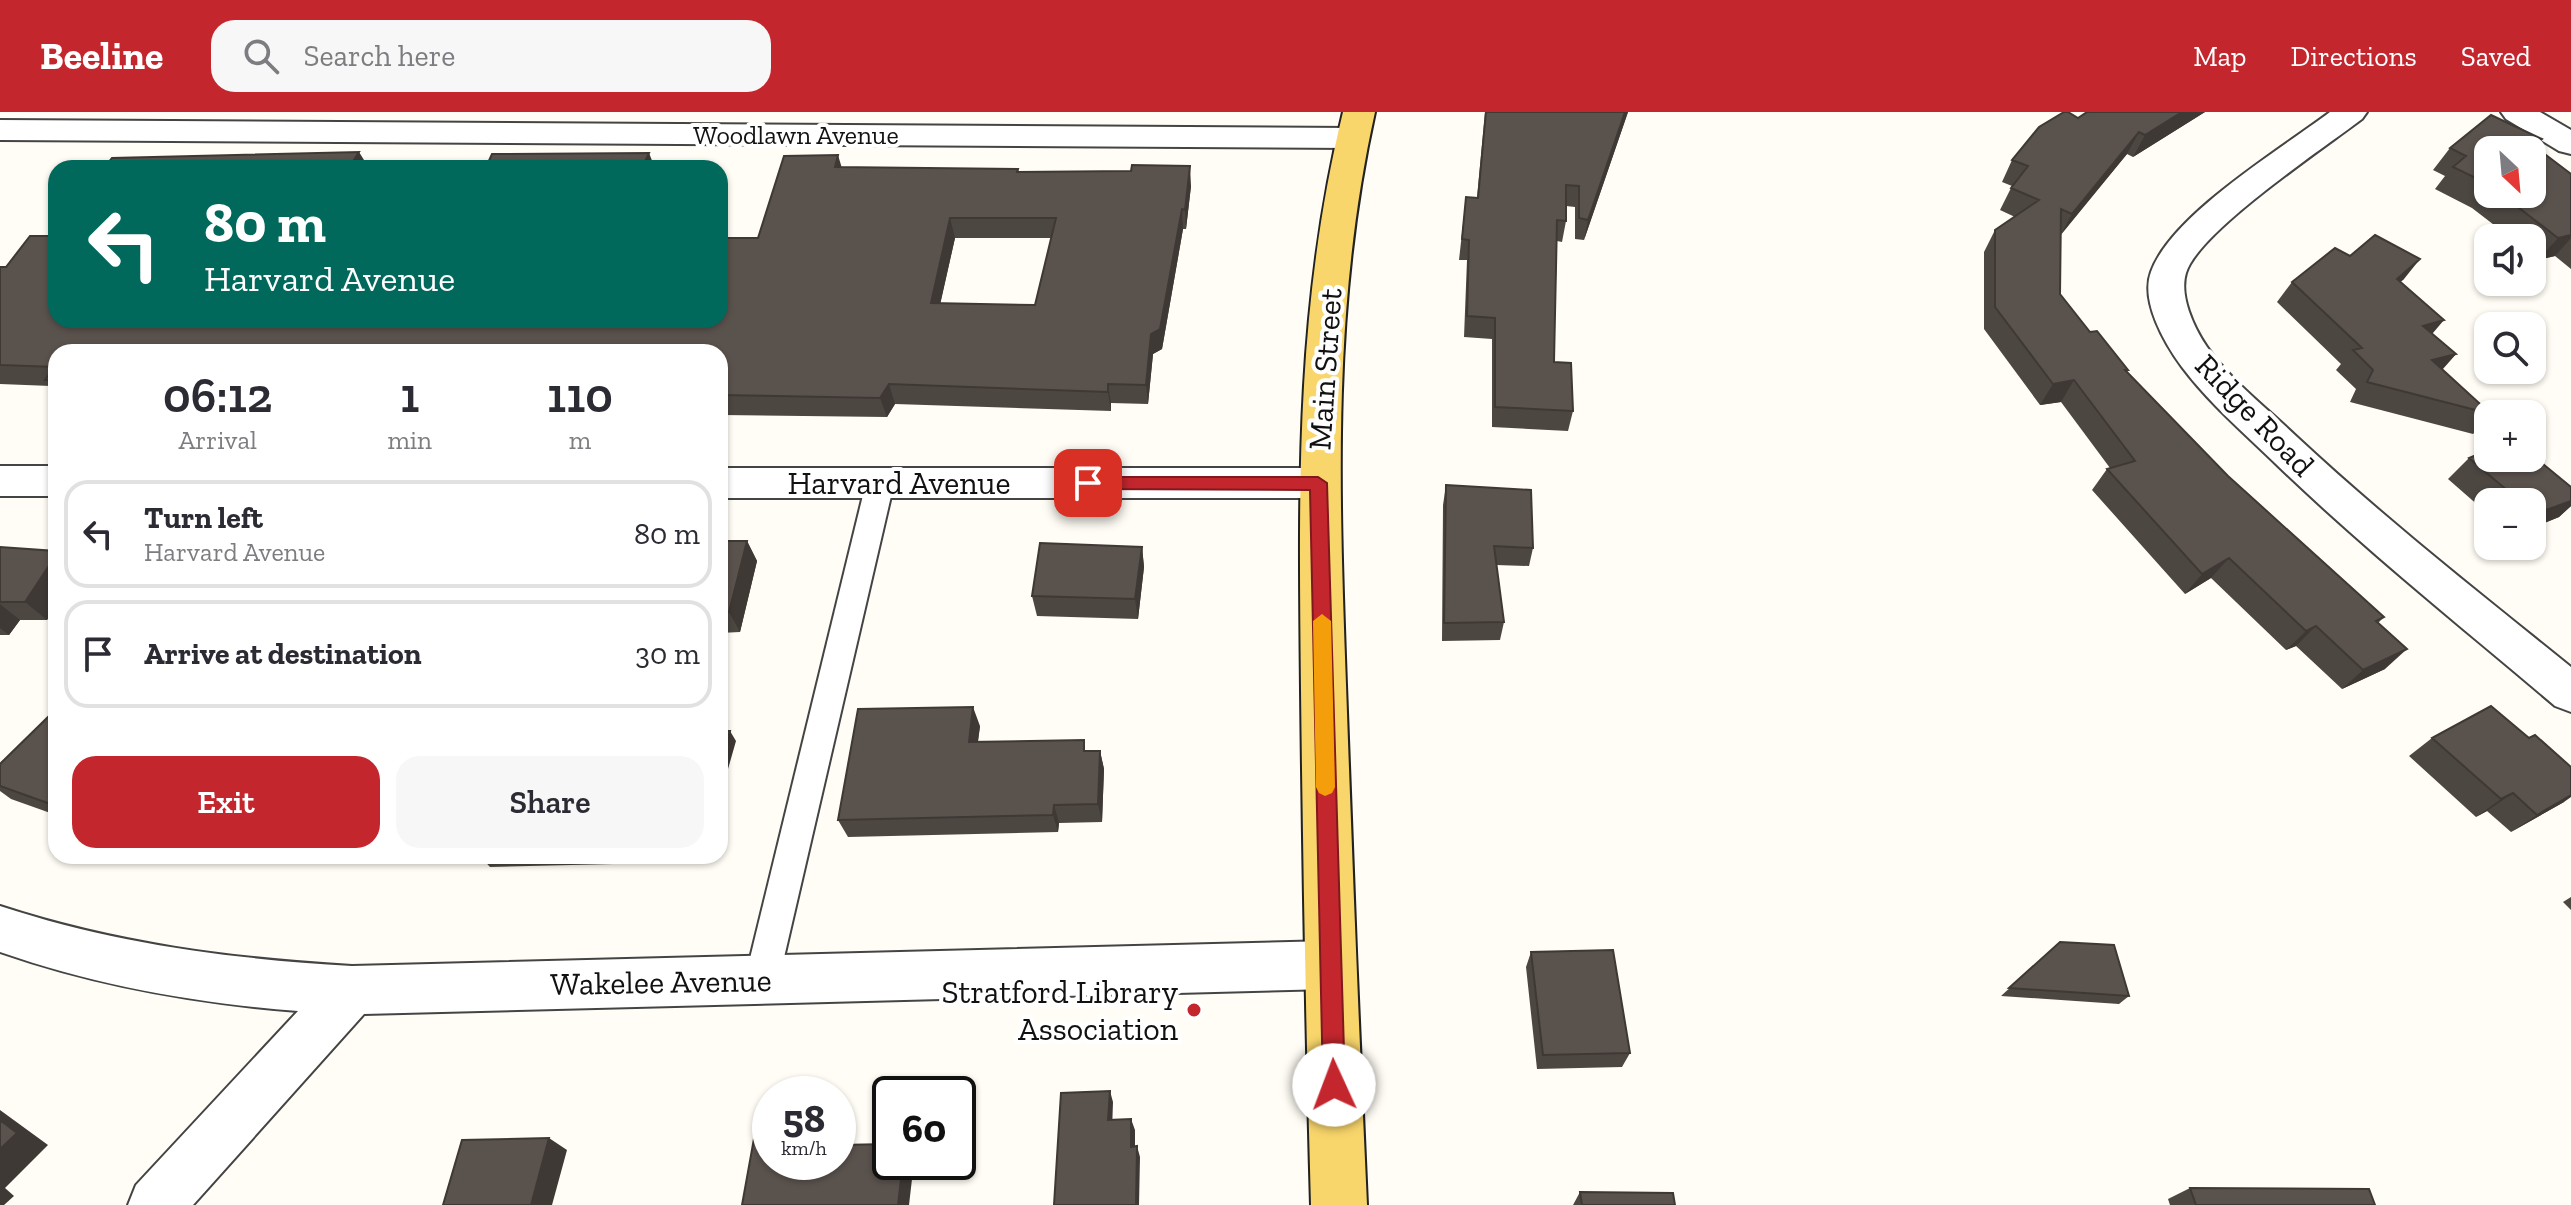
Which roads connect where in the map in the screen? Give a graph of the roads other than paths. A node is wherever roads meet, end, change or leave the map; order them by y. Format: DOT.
graph roads {
  1 [pos="2351,112"];
  2 [pos="2517,112"];
  3 [pos="1356,125"];
  4 [pos="0,130"];
  5 [pos="2571,144"];
  6 [pos="0,481"];
  7 [pos="48,481"];
  8 [pos="728,483"];
  9 [pos="880,483"];
  10 [pos="1318,483"];
  11 [pos="2571,693"];
  12 [pos="0,929"];
  13 [pos="1330,965"];
  14 [pos="762,979"];
  15 [pos="352,990"];
  16 [pos="156,1205"];
  17 [pos="1339,1205"];
  1 -- 11 [label="street, Ridge Road"];
  2 -- 5 [label="street"];
  3 -- 4 [label="street, Woodlawn Avenue"];
  3 -- 10 [label="main road, Main Street"];
  6 -- 7 [label="street"];
  8 -- 9 [label="street, Harvard Avenue"];
  9 -- 10 [label="street, Harvard Avenue"];
  9 -- 14 [label="lane"];
  10 -- 13 [label="main road, Main Street"];
  12 -- 15 [label="street, Wakelee Avenue"];
  13 -- 14 [label="street, Wakelee Avenue"];
  13 -- 17 [label="main road, Main Street"];
  14 -- 15 [label="street, Wakelee Avenue"];
  15 -- 16 [label="street"];
}
